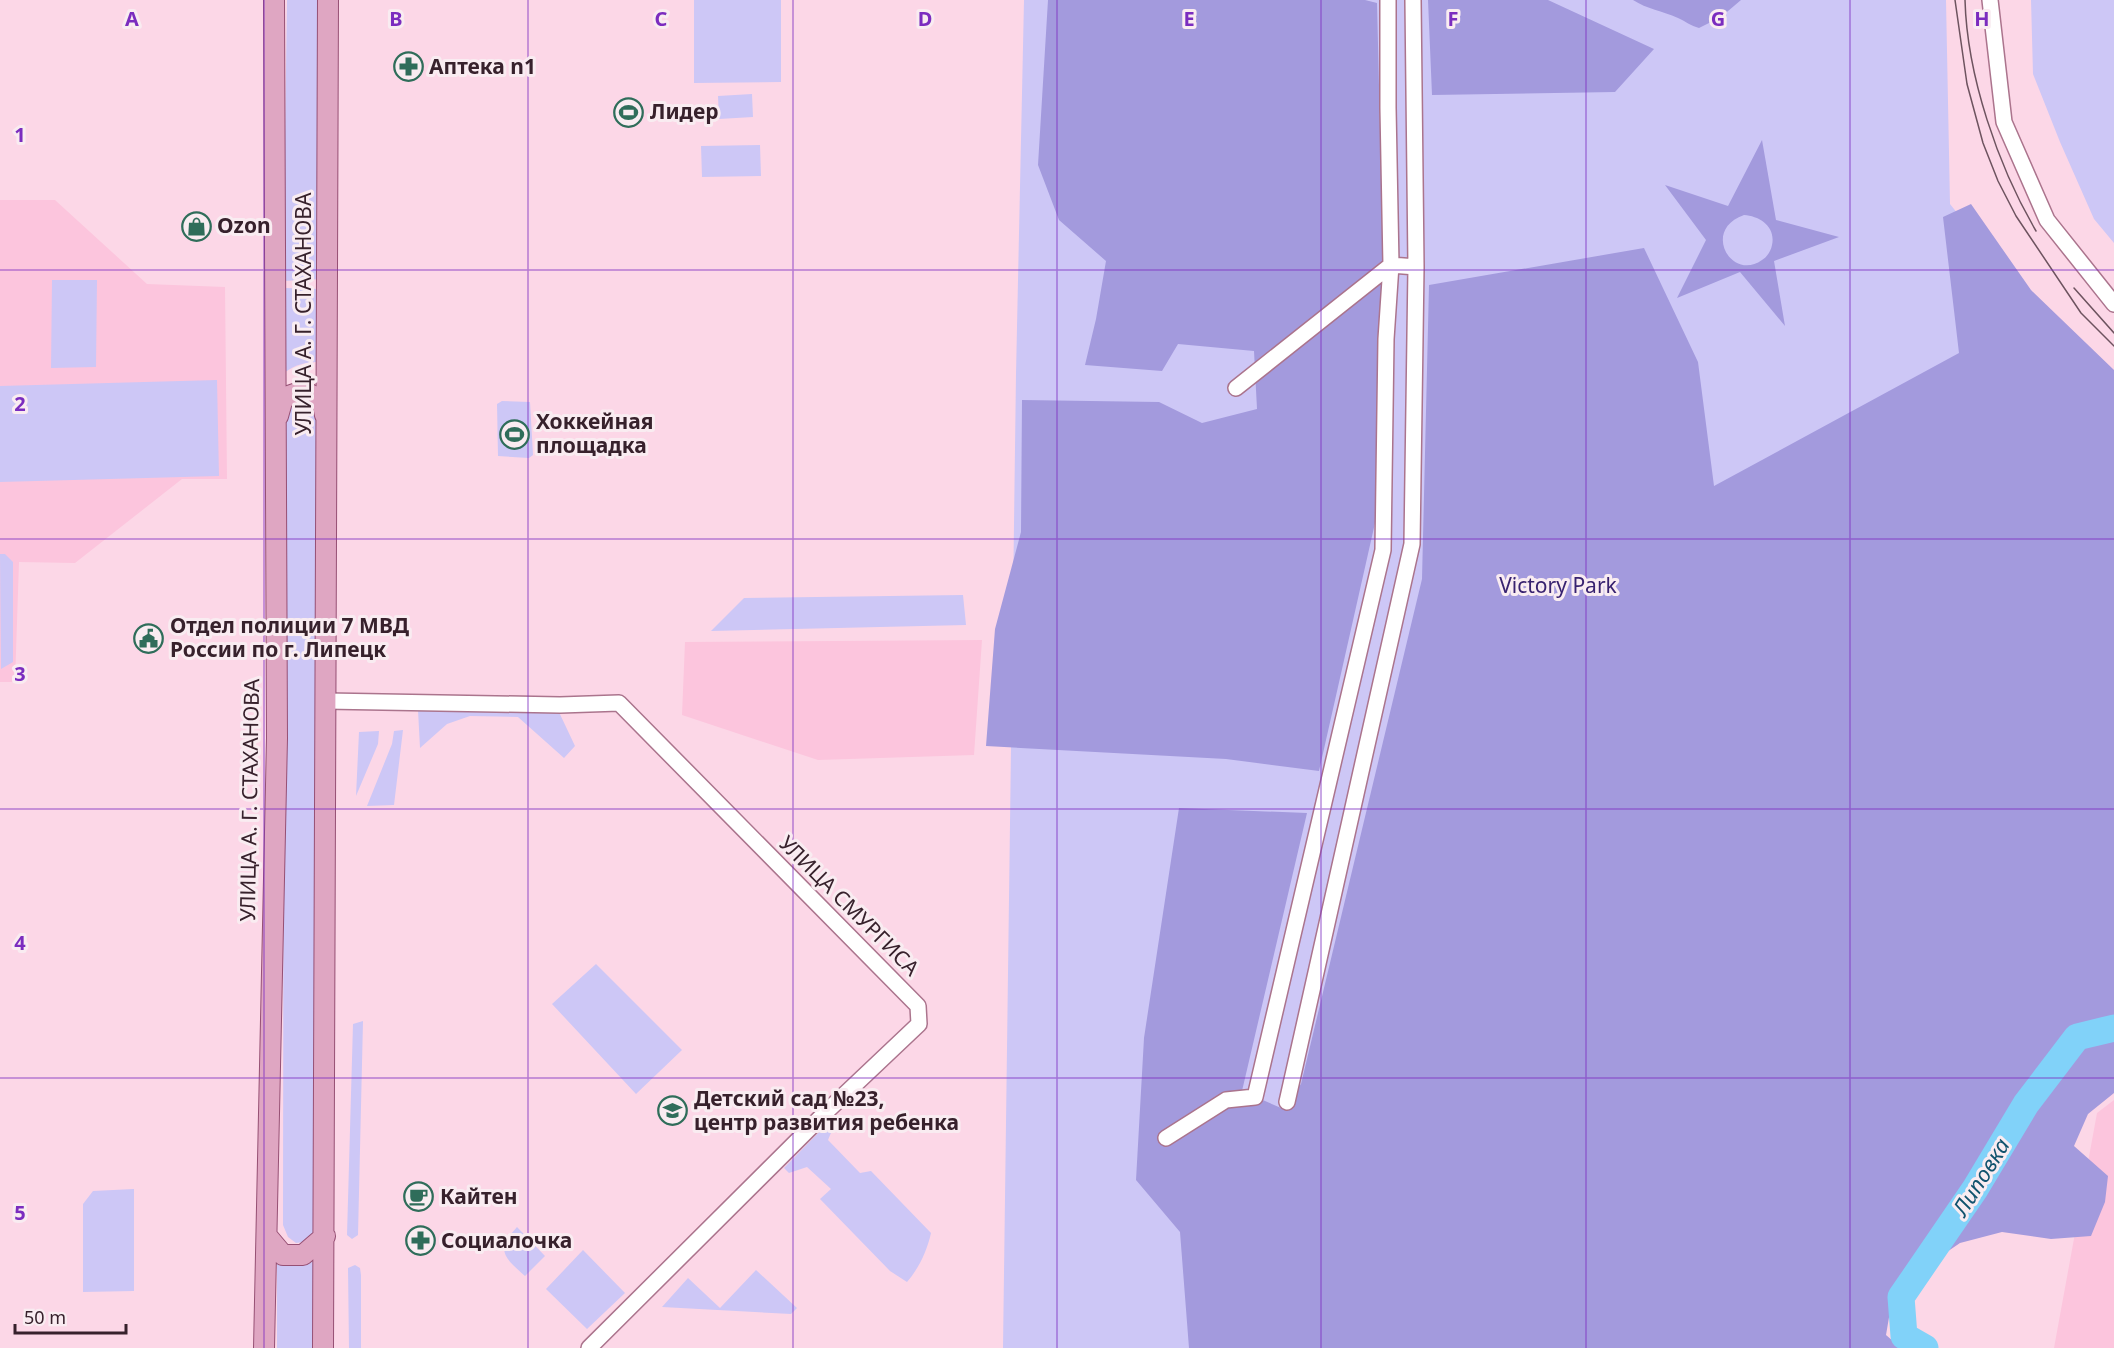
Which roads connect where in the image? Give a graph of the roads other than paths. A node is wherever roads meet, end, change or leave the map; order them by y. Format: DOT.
graph roads {
  1 [pos="274,0"];
  2 [pos="328,0"];
  3 [pos="1388,0"];
  4 [pos="1413,0"];
  5 [pos="1990,0"];
  6 [pos="1391,266"];
  7 [pos="1416,267"];
  8 [pos="2114,304"];
  9 [pos="1236,388"];
  10 [pos="275,425"];
  11 [pos="327,427"];
  12 [pos="326,701"];
  13 [pos="1287,1102"];
  14 [pos="1166,1138"];
  15 [pos="267,1236"];
  16 [pos="325,1236"];
  17 [pos="264,1348"];
  18 [pos="323,1348"];
  19 [pos="589,1348"];
  1 -- 10 [label="main road, УЛИЦА А. Г. СТАХАНОВА"];
  2 -- 11 [label="main road, УЛИЦА А. Г. СТАХАНОВА"];
  3 -- 6 [label="street"];
  4 -- 7 [label="street"];
  5 -- 8 [label="street"];
  6 -- 7 [label="street"];
  6 -- 9 [label="street"];
  6 -- 14 [label="street"];
  7 -- 13 [label="street"];
  10 -- 11 [label="main road"];
  10 -- 15 [label="main road, УЛИЦА А. Г. СТАХАНОВА"];
  11 -- 12 [label="main road, УЛИЦА А. Г. СТАХАНОВА"];
  12 -- 16 [label="main road, УЛИЦА А. Г. СТАХАНОВА"];
  12 -- 19 [label="street, УЛИЦА СМУРГИСА"];
  15 -- 16 [label="main road"];
  15 -- 17 [label="main road, УЛИЦА А. Г. СТАХАНОВА"];
  16 -- 18 [label="main road, УЛИЦА А. Г. СТАХАНОВА"];
}
